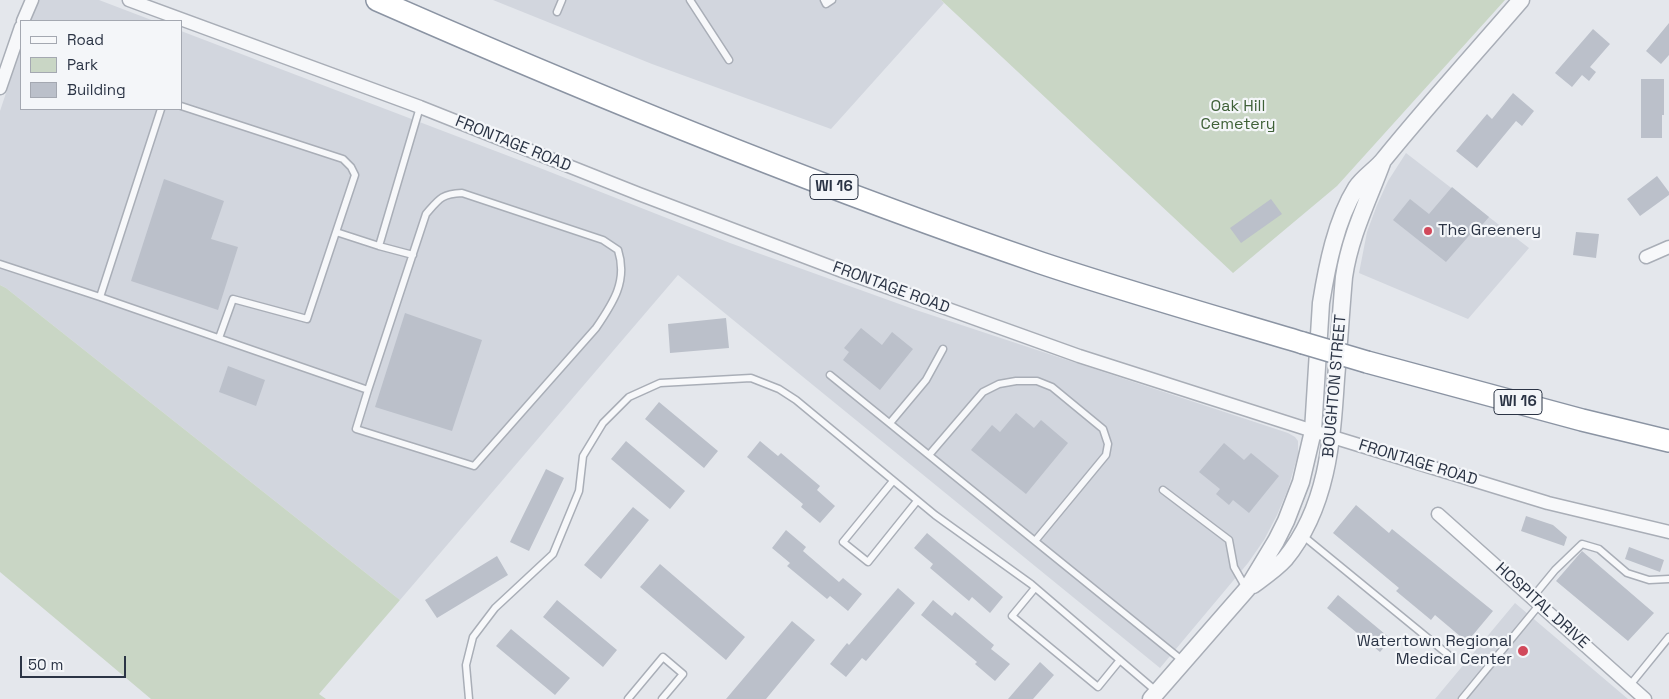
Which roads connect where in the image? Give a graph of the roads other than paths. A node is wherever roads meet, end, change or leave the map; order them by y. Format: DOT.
graph roads {
  1 [pos="32,0"];
  2 [pos="129,0"];
  3 [pos="377,0"];
  4 [pos="562,0"];
  5 [pos="690,0"];
  6 [pos="824,0"];
  7 [pos="832,0"];
  8 [pos="1522,0"];
  9 [pos="557,12"];
  10 [pos="23,20"];
  11 [pos="20,30"];
  12 [pos="729,60"];
  13 [pos="0,88"];
  14 [pos="182,106"];
  15 [pos="420,107"];
  16 [pos="161,110"];
  17 [pos="1383,161"];
  18 [pos="336,232"];
  19 [pos="380,246"];
  20 [pos="1669,247"];
  21 [pos="413,255"];
  22 [pos="1646,257"];
  23 [pos="0,264"];
  24 [pos="100,297"];
  25 [pos="219,338"];
  26 [pos="943,349"];
  27 [pos="830,375"];
  28 [pos="368,390"];
  29 [pos="890,423"];
  30 [pos="1313,431"];
  31 [pos="1332,437"];
  32 [pos="1669,441"];
  33 [pos="929,455"];
  34 [pos="893,481"];
  35 [pos="1163,490"];
  36 [pos="917,501"];
  37 [pos="1438,514"];
  38 [pos="1669,532"];
  39 [pos="1301,534"];
  40 [pos="1035,541"];
  41 [pos="1669,579"];
  42 [pos="1035,588"];
  43 [pos="1247,589"];
  44 [pos="1536,601"];
  45 [pos="1669,637"];
  46 [pos="1450,657"];
  47 [pos="1120,660"];
  48 [pos="1183,661"];
  49 [pos="1630,685"];
  50 [pos="1154,695"];
  51 [pos="469,699"];
  52 [pos="628,699"];
  53 [pos="662,699"];
  54 [pos="1462,699"];
  55 [pos="1645,699"];
  1 -- 10 [label="street"];
  2 -- 15 [label="street, FRONTAGE ROAD"];
  3 -- 32 [label="highway, WI 16, bridge"];
  4 -- 9 [label="lane"];
  5 -- 12 [label="lane"];
  6 -- 7 [label="lane"];
  8 -- 17 [label="street, BOUGHTON STREET"];
  11 -- 13 [label="street"];
  14 -- 18 [label="lane"];
  15 -- 19 [label="lane"];
  15 -- 30 [label="street, FRONTAGE ROAD"];
  16 -- 24 [label="lane"];
  17 -- 30 [label="street, BOUGHTON STREET"];
  17 -- 31 [label="street, BOUGHTON STREET"];
  18 -- 19 [label="lane"];
  18 -- 25 [label="lane"];
  19 -- 21 [label="lane"];
  20 -- 22 [label="street"];
  21 -- 28 [label="lane"];
  21 -- 28 [label="lane"];
  23 -- 24 [label="lane"];
  24 -- 25 [label="lane"];
  25 -- 28 [label="lane"];
  26 -- 29 [label="lane"];
  27 -- 29 [label="lane"];
  29 -- 33 [label="lane"];
  30 -- 31 [label="street, FRONTAGE ROAD"];
  30 -- 43 [label="street, BOUGHTON STREET"];
  31 -- 38 [label="street, FRONTAGE ROAD"];
  31 -- 39 [label="street, BOUGHTON STREET"];
  33 -- 40 [label="lane"];
  33 -- 40 [label="lane"];
  34 -- 36 [label="lane"];
  34 -- 36 [label="lane"];
  34 -- 51 [label="lane"];
  35 -- 43 [label="lane"];
  36 -- 42 [label="lane"];
  37 -- 44 [label="street, HOSPITAL DRIVE"];
  39 -- 43 [label="street, BOUGHTON STREET"];
  39 -- 46 [label="lane"];
  40 -- 48 [label="lane"];
  41 -- 44 [label="lane"];
  42 -- 47 [label="lane"];
  42 -- 47 [label="lane"];
  43 -- 48 [label="street, BOUGHTON STREET"];
  44 -- 49 [label="street, HOSPITAL DRIVE"];
  44 -- 54 [label="lane"];
  45 -- 49 [label="lane"];
  47 -- 50 [label="lane"];
  48 -- 50 [label="street, BOUGHTON STREET"];
  49 -- 55 [label="street, HOSPITAL DRIVE"];
  52 -- 53 [label="lane"];
}
